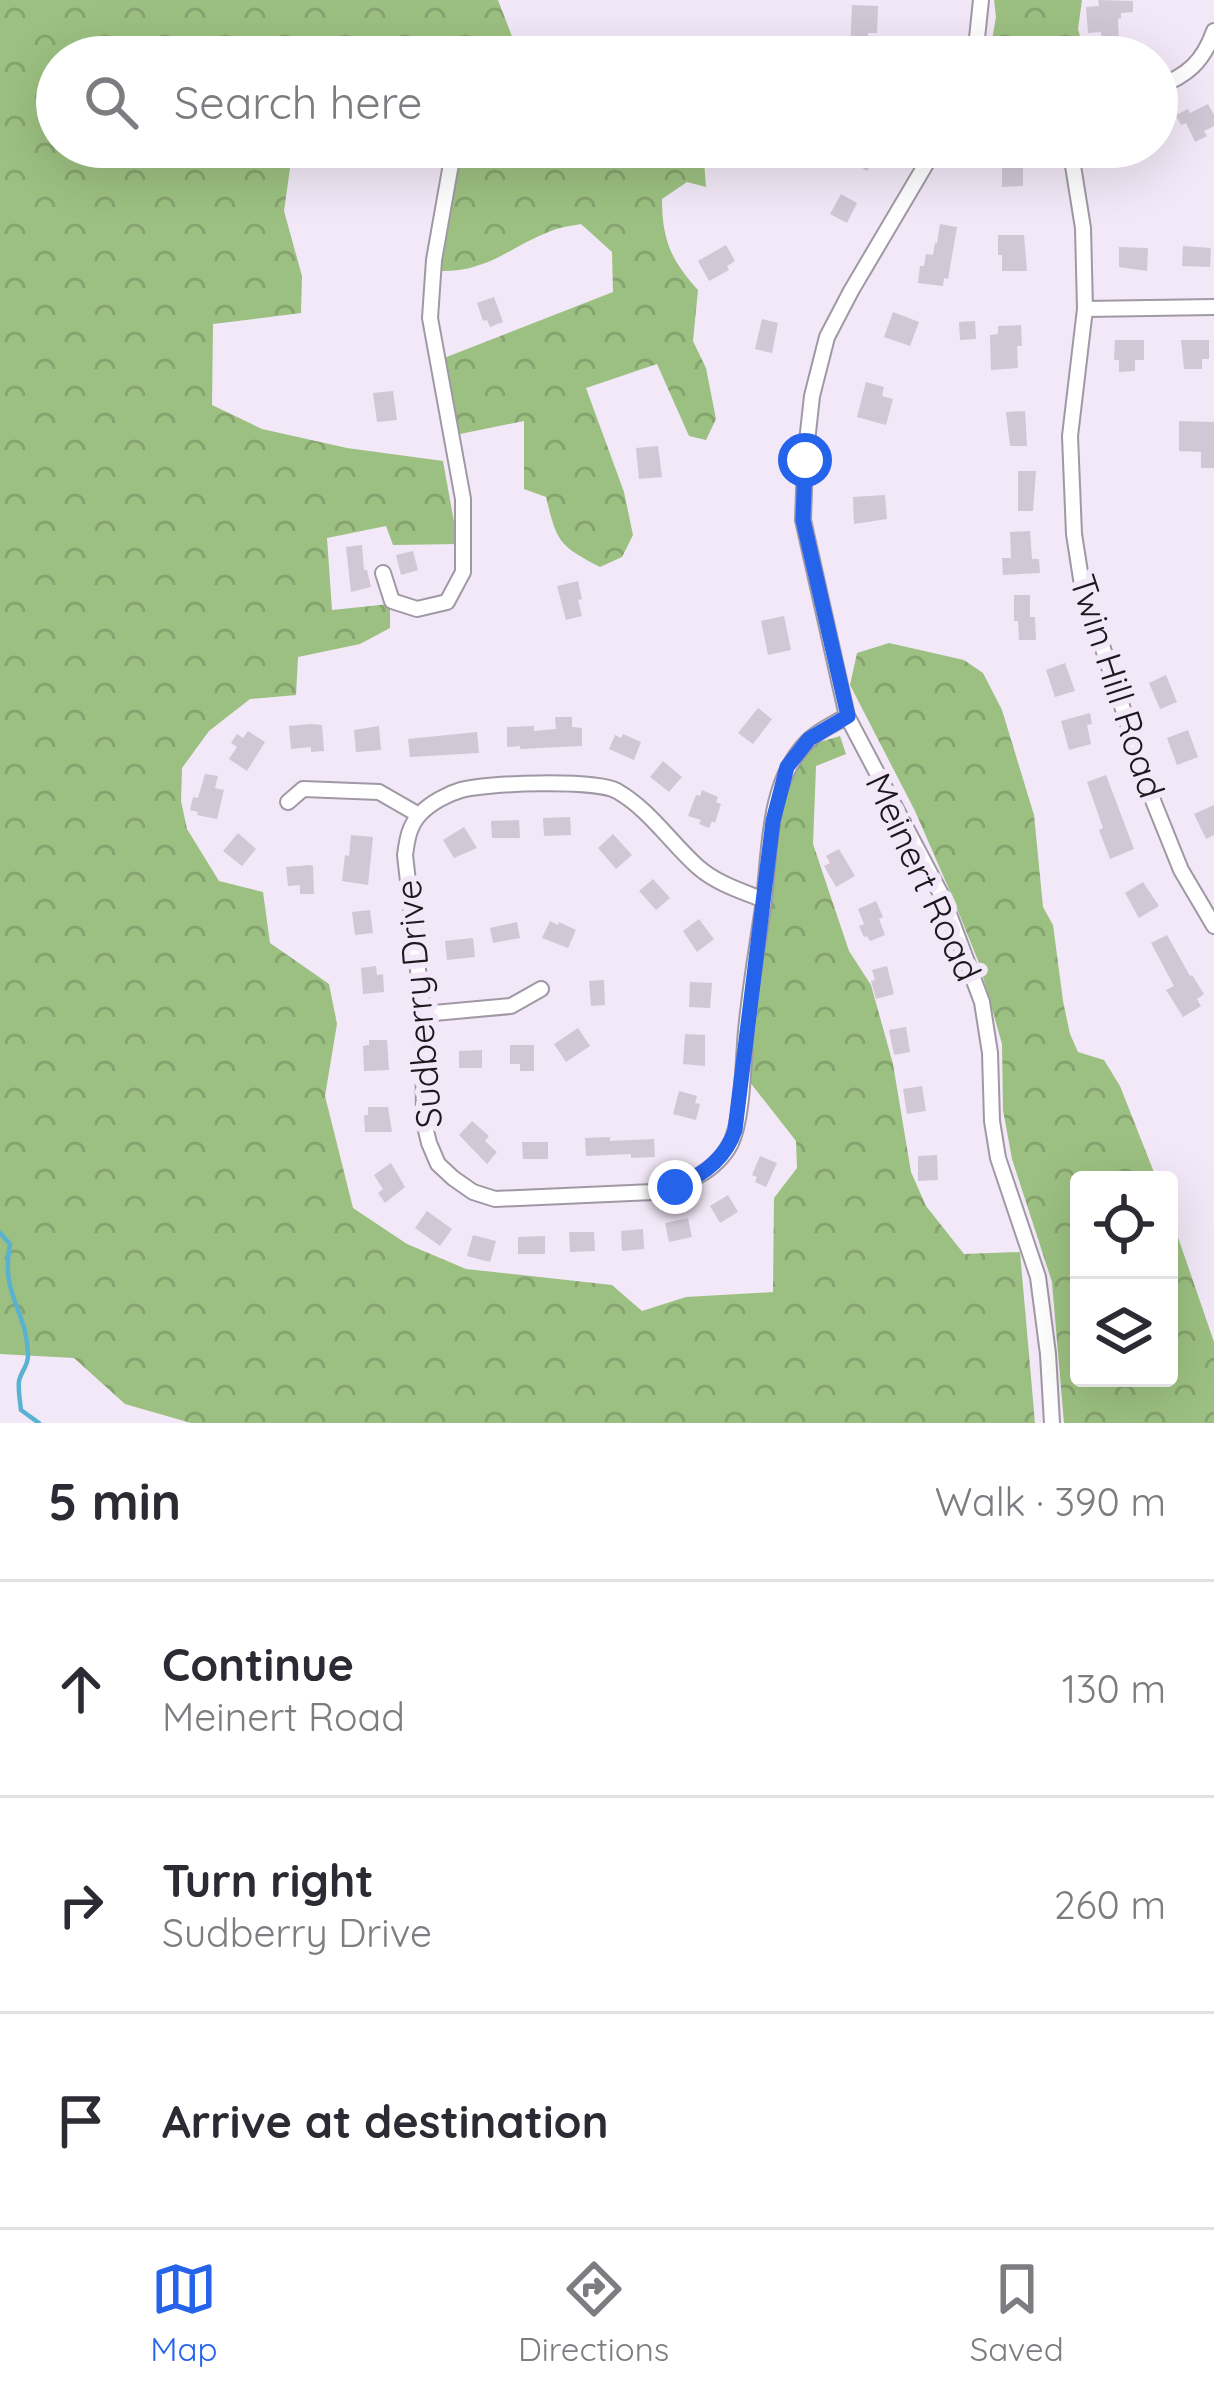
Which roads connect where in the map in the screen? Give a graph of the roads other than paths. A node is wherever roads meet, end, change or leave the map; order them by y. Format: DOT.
graph roads {
  1 [pos="981,0"];
  2 [pos="1214,31"];
  3 [pos="977,36"];
  4 [pos="1178,78"];
  5 [pos="450,168"];
  6 [pos="924,168"];
  7 [pos="1073,168"];
  8 [pos="1214,307"];
  9 [pos="1085,309"];
  10 [pos="383,573"];
  11 [pos="848,716"];
  12 [pos="288,802"];
  13 [pos="419,815"];
  14 [pos="764,900"];
  15 [pos="1214,926"];
  16 [pos="541,989"];
  17 [pos="423,1014"];
  18 [pos="1052,1423"];
  1 -- 3 [label="street"];
  2 -- 4 [label="street"];
  5 -- 10 [label="street"];
  6 -- 11 [label="street, Meinert Road"];
  7 -- 9 [label="street, Twin Hill Road"];
  8 -- 9 [label="street"];
  9 -- 15 [label="street, Twin Hill Road"];
  11 -- 14 [label="street, Sudberry Drive"];
  11 -- 18 [label="street, Meinert Road"];
  12 -- 13 [label="street"];
  13 -- 14 [label="street"];
  13 -- 17 [label="street, Sudberry Drive"];
  14 -- 17 [label="street, Sudberry Drive"];
  16 -- 17 [label="street"];
}
